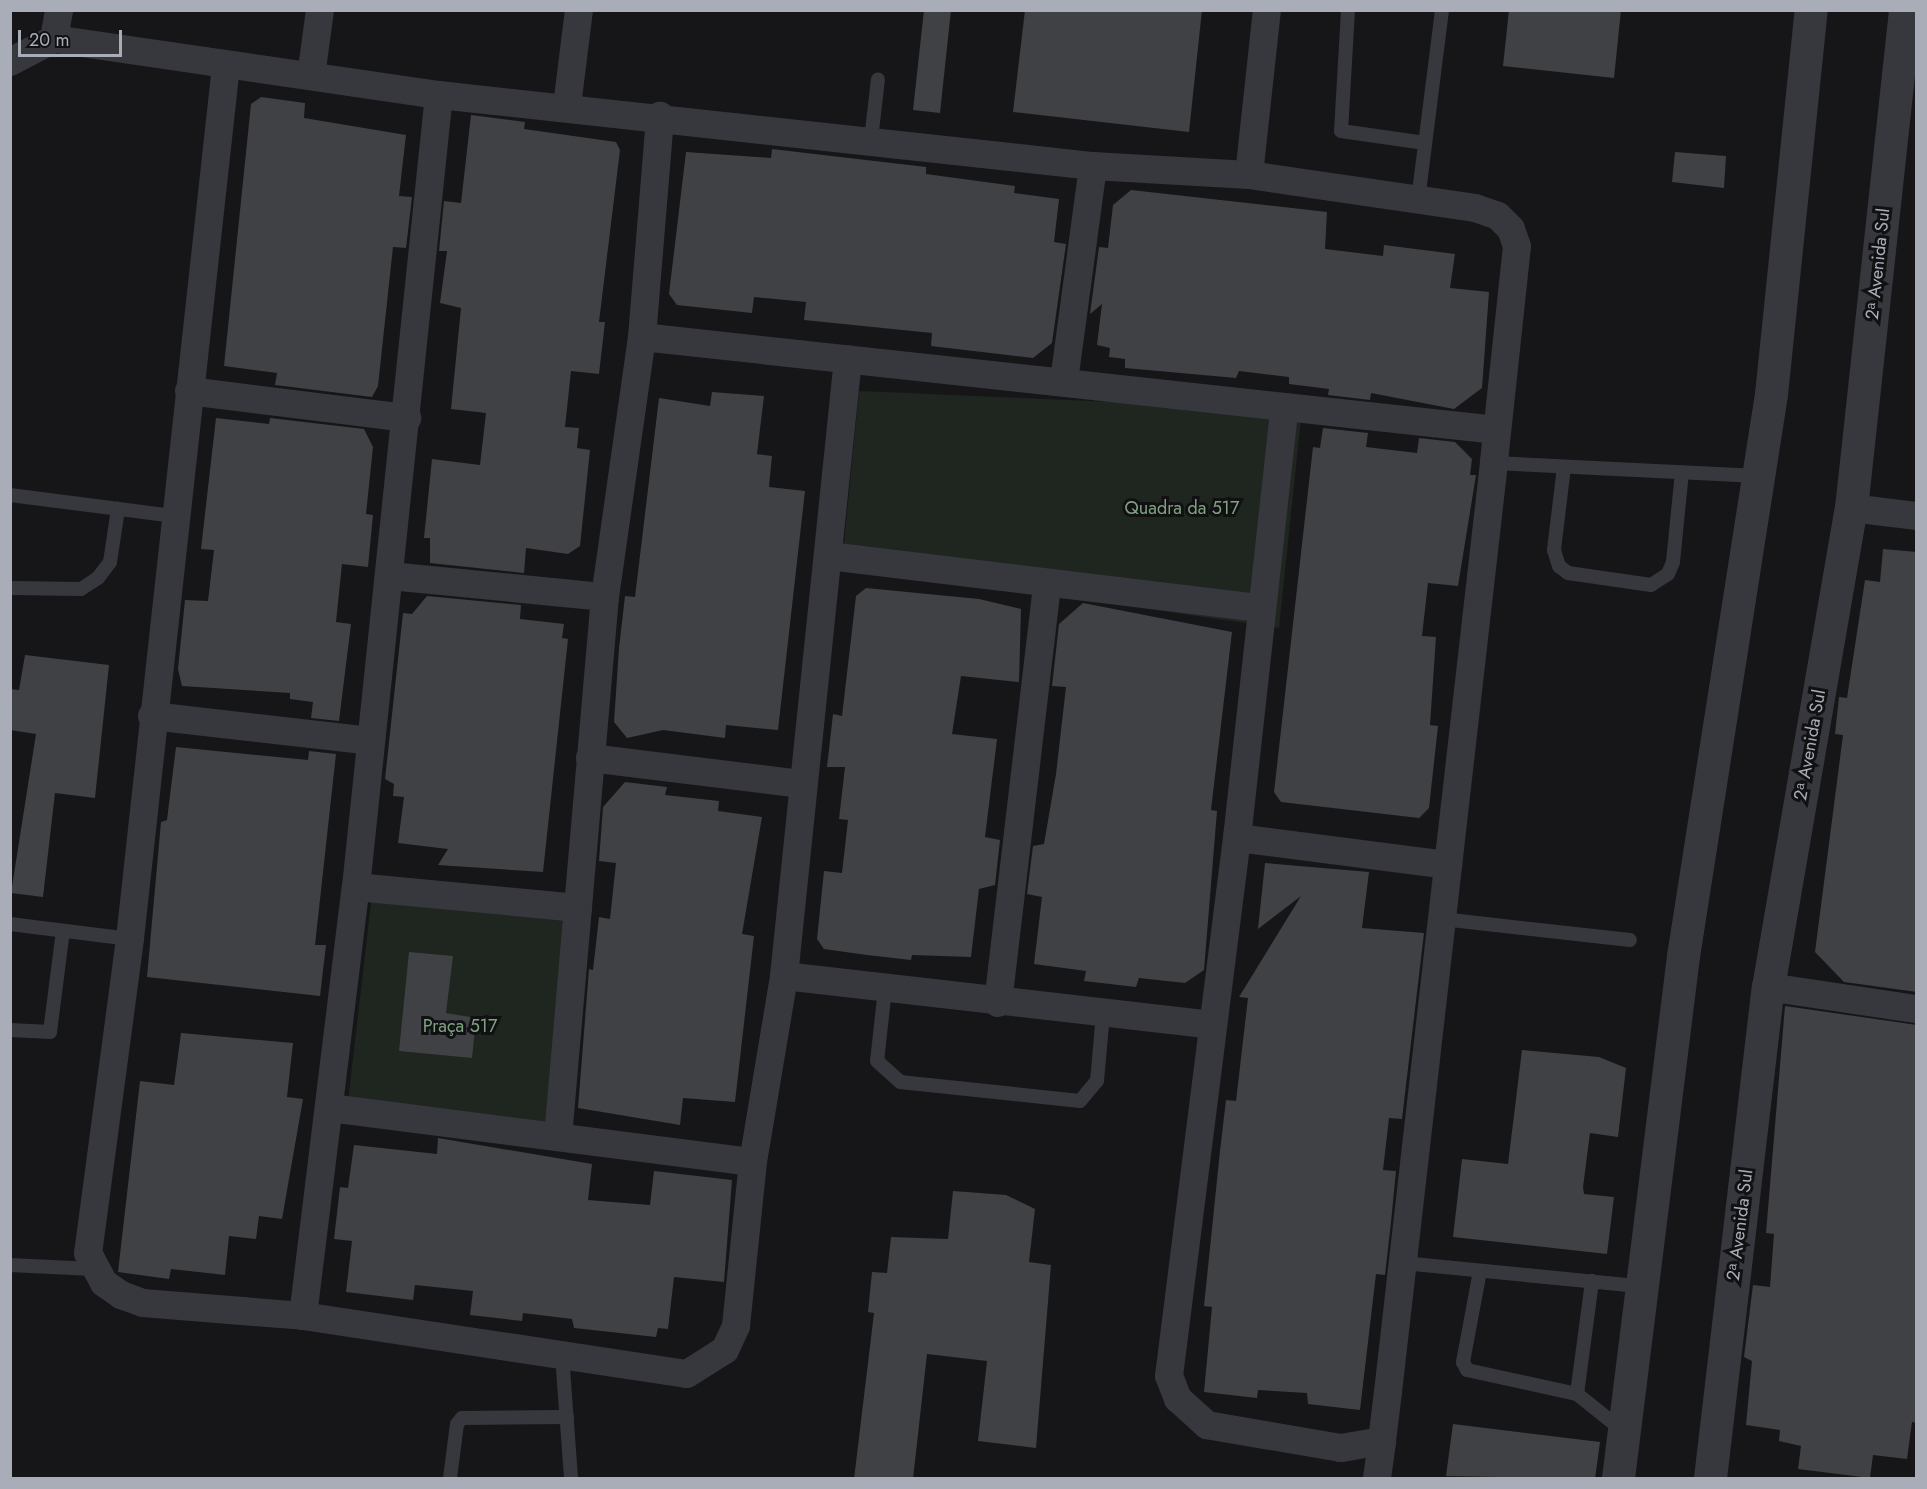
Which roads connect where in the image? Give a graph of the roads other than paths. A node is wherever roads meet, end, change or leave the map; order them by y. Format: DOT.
graph roads {
  1 [pos="59,10"];
  2 [pos="320,10"];
  3 [pos="579,10"];
  4 [pos="1267,10"];
  5 [pos="1348,10"];
  6 [pos="1442,10"];
  7 [pos="1811,10"];
  8 [pos="1905,10"];
  9 [pos="54,39"];
  10 [pos="10,62"];
  11 [pos="225,66"];
  12 [pos="311,76"];
  13 [pos="878,79"];
  14 [pos="439,95"];
  15 [pos="567,106"];
  16 [pos="660,116"];
  17 [pos="871,140"];
  18 [pos="1425,143"];
  19 [pos="1093,166"];
  20 [pos="1250,175"];
  21 [pos="1418,200"];
  22 [pos="642,338"];
  23 [pos="848,359"];
  24 [pos="1064,381"];
  25 [pos="189,391"];
  26 [pos="1284,410"];
  27 [pos="407,418"];
  28 [pos="1497,430"];
  29 [pos="1494,463"];
  30 [pos="1564,466"];
  31 [pos="1682,472"];
  32 [pos="1758,476"];
  33 [pos="10,495"];
  34 [pos="1851,508"];
  35 [pos="118,509"];
  36 [pos="175,516"];
  37 [pos="1917,516"];
  38 [pos="829,556"];
  39 [pos="390,576"];
  40 [pos="1047,584"];
  41 [pos="10,588"];
  42 [pos="605,597"];
  43 [pos="1258,608"];
  44 [pos="152,716"];
  45 [pos="371,741"];
  46 [pos="590,758"];
  47 [pos="802,784"];
  48 [pos="1237,838"];
  49 [pos="1448,866"];
  50 [pos="356,887"];
  51 [pos="578,908"];
  52 [pos="1442,919"];
  53 [pos="10,924"];
  54 [pos="63,931"];
  55 [pos="130,939"];
  56 [pos="1630,940"];
  57 [pos="784,976"];
  58 [pos="1768,987"];
  59 [pos="885,989"];
  60 [pos="998,1003"];
  61 [pos="1917,1009"];
  62 [pos="1103,1014"];
  63 [pos="1212,1025"];
  64 [pos="10,1030"];
  65 [pos="330,1108"];
  66 [pos="558,1137"];
  67 [pos="753,1162"];
  68 [pos="1403,1263"];
  69 [pos="10,1265"];
  70 [pos="93,1269"];
  71 [pos="1480,1270"];
  72 [pos="1592,1281"];
  73 [pos="1639,1286"];
  74 [pos="303,1316"];
  75 [pos="562,1355"];
  76 [pos="1577,1394"];
  77 [pos="567,1417"];
  78 [pos="1623,1431"];
  79 [pos="1382,1441"];
  80 [pos="450,1479"];
  81 [pos="571,1479"];
  82 [pos="1377,1479"];
  83 [pos="1618,1479"];
  84 [pos="1710,1479"];
  1 -- 9 [label="street"];
  2 -- 12 [label="street"];
  3 -- 15 [label="street"];
  4 -- 20 [label="street"];
  5 -- 18 [label="lane"];
  6 -- 18 [label="lane"];
  7 -- 32 [label="street"];
  8 -- 34 [label="street, 2ᵃ Avenida Sul"];
  9 -- 10 [label="street"];
  9 -- 11 [label="street"];
  11 -- 12 [label="street"];
  11 -- 25 [label="street"];
  12 -- 14 [label="street"];
  13 -- 17 [label="lane"];
  14 -- 15 [label="street"];
  14 -- 27 [label="street"];
  15 -- 16 [label="street"];
  16 -- 17 [label="street"];
  16 -- 22 [label="street"];
  17 -- 19 [label="street"];
  18 -- 21 [label="lane"];
  19 -- 20 [label="street"];
  19 -- 24 [label="street"];
  20 -- 21 [label="street"];
  21 -- 28 [label="street"];
  22 -- 23 [label="street"];
  22 -- 42 [label="street"];
  23 -- 24 [label="street"];
  23 -- 38 [label="street"];
  24 -- 26 [label="street"];
  25 -- 27 [label="street"];
  25 -- 36 [label="street"];
  26 -- 28 [label="street"];
  26 -- 43 [label="street"];
  27 -- 39 [label="street"];
  28 -- 29 [label="street"];
  29 -- 30 [label="lane"];
  29 -- 49 [label="street"];
  30 -- 31 [label="lane"];
  30 -- 31 [label="lane"];
  31 -- 32 [label="lane"];
  32 -- 73 [label="street"];
  33 -- 35 [label="lane"];
  34 -- 37 [label="street"];
  34 -- 58 [label="street, 2ᵃ Avenida Sul"];
  35 -- 36 [label="lane"];
  35 -- 41 [label="lane"];
  36 -- 44 [label="street"];
  38 -- 40 [label="street"];
  38 -- 47 [label="street"];
  39 -- 42 [label="street"];
  39 -- 45 [label="street"];
  40 -- 43 [label="street"];
  40 -- 60 [label="street"];
  42 -- 46 [label="street"];
  43 -- 48 [label="street"];
  44 -- 45 [label="street"];
  44 -- 55 [label="street"];
  45 -- 50 [label="street"];
  46 -- 47 [label="street"];
  46 -- 51 [label="street"];
  47 -- 57 [label="street"];
  48 -- 49 [label="street"];
  48 -- 63 [label="street"];
  49 -- 52 [label="street"];
  50 -- 51 [label="street"];
  50 -- 65 [label="street"];
  51 -- 66 [label="street"];
  52 -- 56 [label="lane"];
  52 -- 68 [label="street"];
  53 -- 54 [label="lane"];
  54 -- 55 [label="lane"];
  54 -- 64 [label="lane"];
  55 -- 70 [label="street"];
  57 -- 59 [label="street"];
  57 -- 67 [label="street"];
  58 -- 61 [label="street"];
  58 -- 84 [label="street, 2ᵃ Avenida Sul"];
  59 -- 60 [label="street"];
  59 -- 62 [label="lane"];
  60 -- 62 [label="street"];
  62 -- 63 [label="street"];
  63 -- 79 [label="street"];
  65 -- 66 [label="street"];
  65 -- 74 [label="street"];
  66 -- 67 [label="street"];
  67 -- 75 [label="street"];
  68 -- 71 [label="lane"];
  68 -- 79 [label="street"];
  69 -- 70 [label="lane"];
  70 -- 74 [label="street"];
  71 -- 72 [label="lane"];
  71 -- 76 [label="lane"];
  72 -- 73 [label="lane"];
  72 -- 76 [label="lane"];
  73 -- 78 [label="street"];
  74 -- 75 [label="street"];
  75 -- 77 [label="lane"];
  76 -- 78 [label="lane"];
  77 -- 80 [label="lane"];
  77 -- 81 [label="lane"];
  78 -- 83 [label="street"];
  79 -- 82 [label="street"];
}
